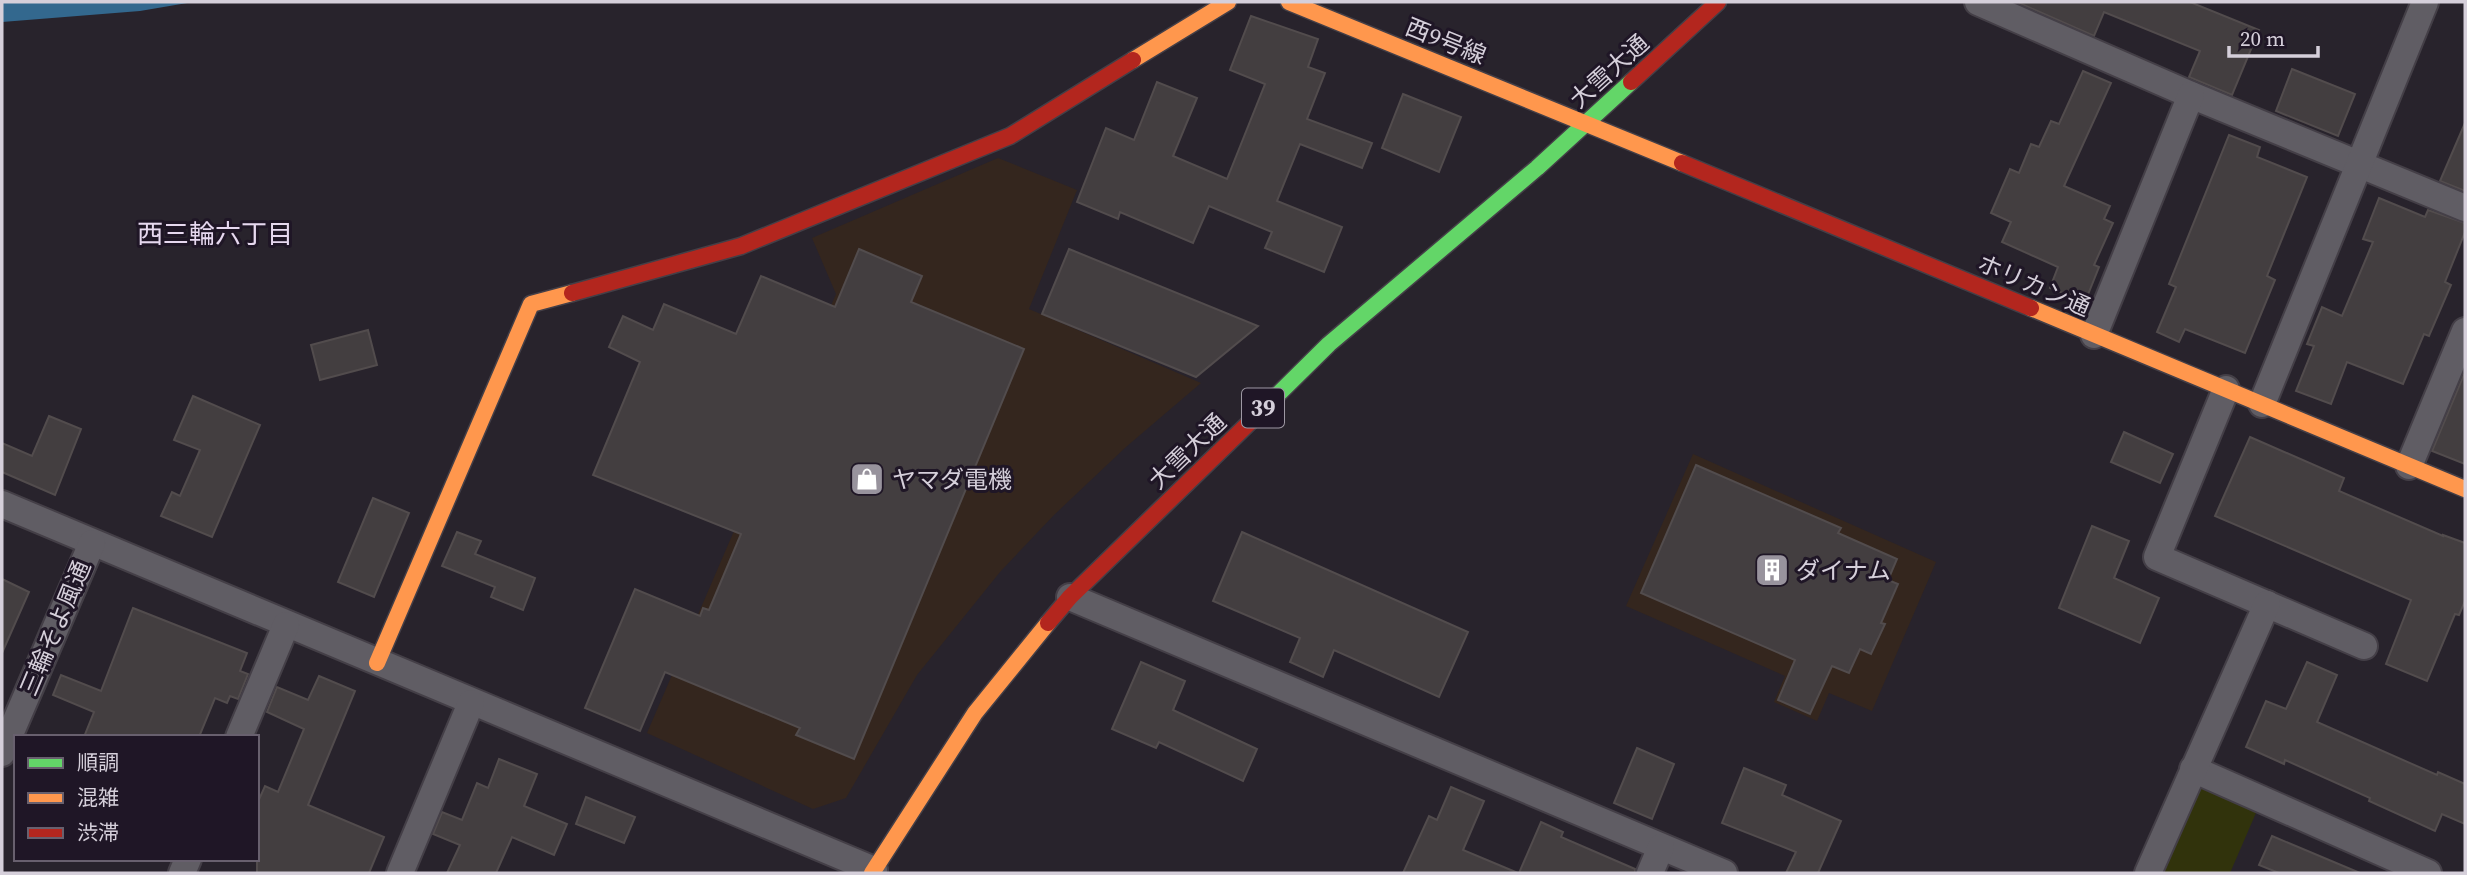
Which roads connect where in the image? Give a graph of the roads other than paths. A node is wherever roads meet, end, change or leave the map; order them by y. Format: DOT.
graph roads {
  1 [pos="1228,2"];
  2 [pos="1289,2"];
  3 [pos="1718,2"];
  4 [pos="1978,2"];
  5 [pos="2425,2"];
  6 [pos="2191,94"];
  7 [pos="1586,122"];
  8 [pos="2359,164"];
  9 [pos="2465,208"];
  10 [pos="2465,331"];
  11 [pos="2094,335"];
  12 [pos="2226,389"];
  13 [pos="2262,404"];
  14 [pos="2409,466"];
  15 [pos="2465,489"];
  16 [pos="2,503"];
  17 [pos="92,543"];
  18 [pos="1070,597"];
  19 [pos="2267,604"];
  20 [pos="286,625"];
  21 [pos="2364,646"];
  22 [pos="377,663"];
  23 [pos="471,703"];
  24 [pos="240,735"];
  25 [pos="2,753"];
  26 [pos="2193,769"];
  27 [pos="1661,847"];
  28 [pos="873,872"];
  29 [pos="400,873"];
  30 [pos="1650,873"];
  31 [pos="1724,873"];
  32 [pos="2148,873"];
  33 [pos="2428,873"];
  1 -- 22 [label="main road"];
  2 -- 7 [label="main road, 西9号線"];
  3 -- 7 [label="main road, 大雪大通 / 39"];
  4 -- 6 [label="street"];
  5 -- 8 [label="street"];
  6 -- 8 [label="street"];
  6 -- 11 [label="street"];
  7 -- 11 [label="main road, ホリカン通"];
  7 -- 18 [label="main road, 大雪大通 / 39"];
  8 -- 9 [label="street"];
  8 -- 13 [label="street"];
  10 -- 14 [label="street"];
  11 -- 12 [label="main road, ホリカン通"];
  12 -- 13 [label="main road, ホリカン通"];
  12 -- 19 [label="street"];
  13 -- 14 [label="main road, ホリカン通"];
  14 -- 15 [label="main road, ホリカン通"];
  16 -- 17 [label="street"];
  17 -- 20 [label="street"];
  17 -- 25 [label="street, 三輪そよ風通"];
  18 -- 27 [label="street"];
  18 -- 28 [label="main road, 大雪大通 / 39"];
  19 -- 21 [label="street"];
  19 -- 26 [label="street"];
  20 -- 22 [label="street"];
  20 -- 24 [label="street"];
  22 -- 23 [label="street"];
  23 -- 28 [label="street"];
  23 -- 29 [label="street"];
  26 -- 32 [label="street"];
  26 -- 33 [label="street"];
  27 -- 30 [label="street"];
  27 -- 31 [label="street"];
}
